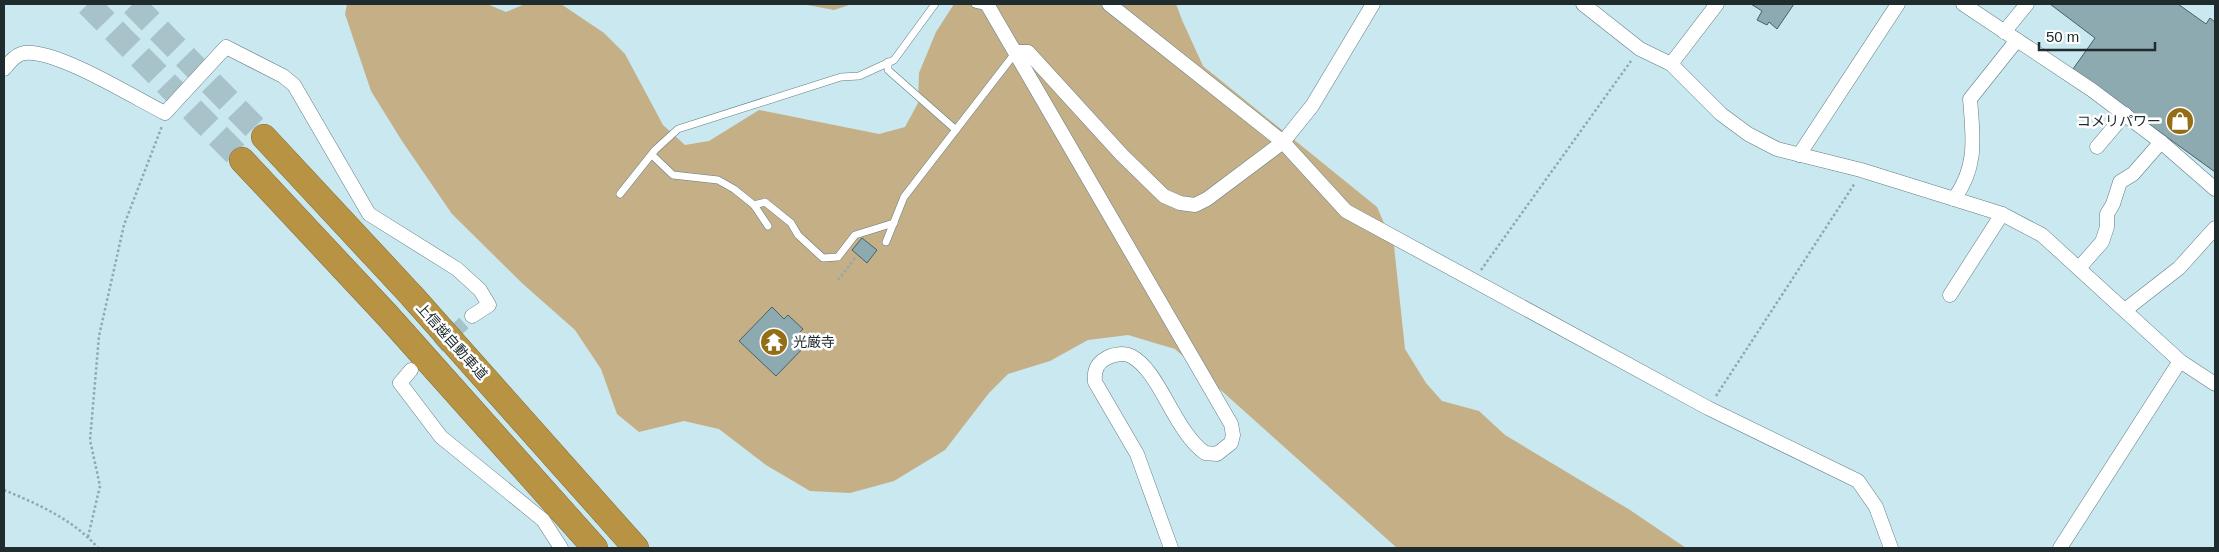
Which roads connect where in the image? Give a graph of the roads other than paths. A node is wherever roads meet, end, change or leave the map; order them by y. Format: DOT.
graph roads {
  1 [pos="935,4"];
  2 [pos="1109,4"];
  3 [pos="1373,4"];
  4 [pos="1582,4"];
  5 [pos="1717,4"];
  6 [pos="1898,4"];
  7 [pos="1962,4"];
  8 [pos="2027,4"];
  9 [pos="984,5"];
  10 [pos="2004,32"];
  11 [pos="2017,40"];
  12 [pos="1016,52"];
  13 [pos="888,62"];
  14 [pos="1671,64"];
  15 [pos="4,69"];
  16 [pos="2124,114"];
  17 [pos="956,130"];
  18 [pos="264,137"];
  19 [pos="1283,142"];
  20 [pos="2161,142"];
  21 [pos="2097,147"];
  22 [pos="652,155"];
  23 [pos="1799,155"];
  24 [pos="242,160"];
  25 [pos="2215,189"];
  26 [pos="620,194"];
  27 [pos="1954,199"];
  28 [pos="754,205"];
  29 [pos="2002,214"];
  30 [pos="894,223"];
  31 [pos="768,226"];
  32 [pos="2215,228"];
  33 [pos="886,242"];
  34 [pos="2079,268"];
  35 [pos="1950,295"];
  36 [pos="2125,310"];
  37 [pos="472,316"];
  38 [pos="2180,361"];
  39 [pos="411,370"];
  40 [pos="2215,384"];
  41 [pos="561,548"];
  42 [pos="595,548"];
  43 [pos="636,548"];
  44 [pos="1171,548"];
  45 [pos="1891,548"];
  46 [pos="2060,548"];
  1 -- 13 [label="lane"];
  2 -- 19 [label="street"];
  3 -- 19 [label="street"];
  4 -- 14 [label="street"];
  5 -- 14 [label="street"];
  6 -- 23 [label="street"];
  7 -- 10 [label="street"];
  8 -- 10 [label="street"];
  9 -- 12 [label="street"];
  10 -- 11 [label="street"];
  11 -- 16 [label="street"];
  11 -- 27 [label="street"];
  12 -- 17 [label="lane"];
  12 -- 19 [label="street"];
  12 -- 44 [label="street"];
  13 -- 17 [label="lane"];
  13 -- 22 [label="lane"];
  14 -- 23 [label="street"];
  15 -- 37 [label="street"];
  16 -- 20 [label="street"];
  16 -- 21 [label="street"];
  17 -- 30 [label="lane"];
  18 -- 43 [label="highway, 上信越自動車道"];
  19 -- 45 [label="street"];
  20 -- 25 [label="street"];
  20 -- 34 [label="street"];
  22 -- 26 [label="lane"];
  22 -- 28 [label="lane"];
  23 -- 27 [label="street"];
  24 -- 42 [label="highway"];
  27 -- 29 [label="street"];
  28 -- 30 [label="lane"];
  28 -- 31 [label="lane"];
  29 -- 34 [label="street"];
  29 -- 35 [label="street"];
  30 -- 33 [label="lane"];
  32 -- 36 [label="street"];
  34 -- 36 [label="street"];
  36 -- 38 [label="street"];
  38 -- 40 [label="street"];
  38 -- 46 [label="street"];
  39 -- 41 [label="street"];
}
